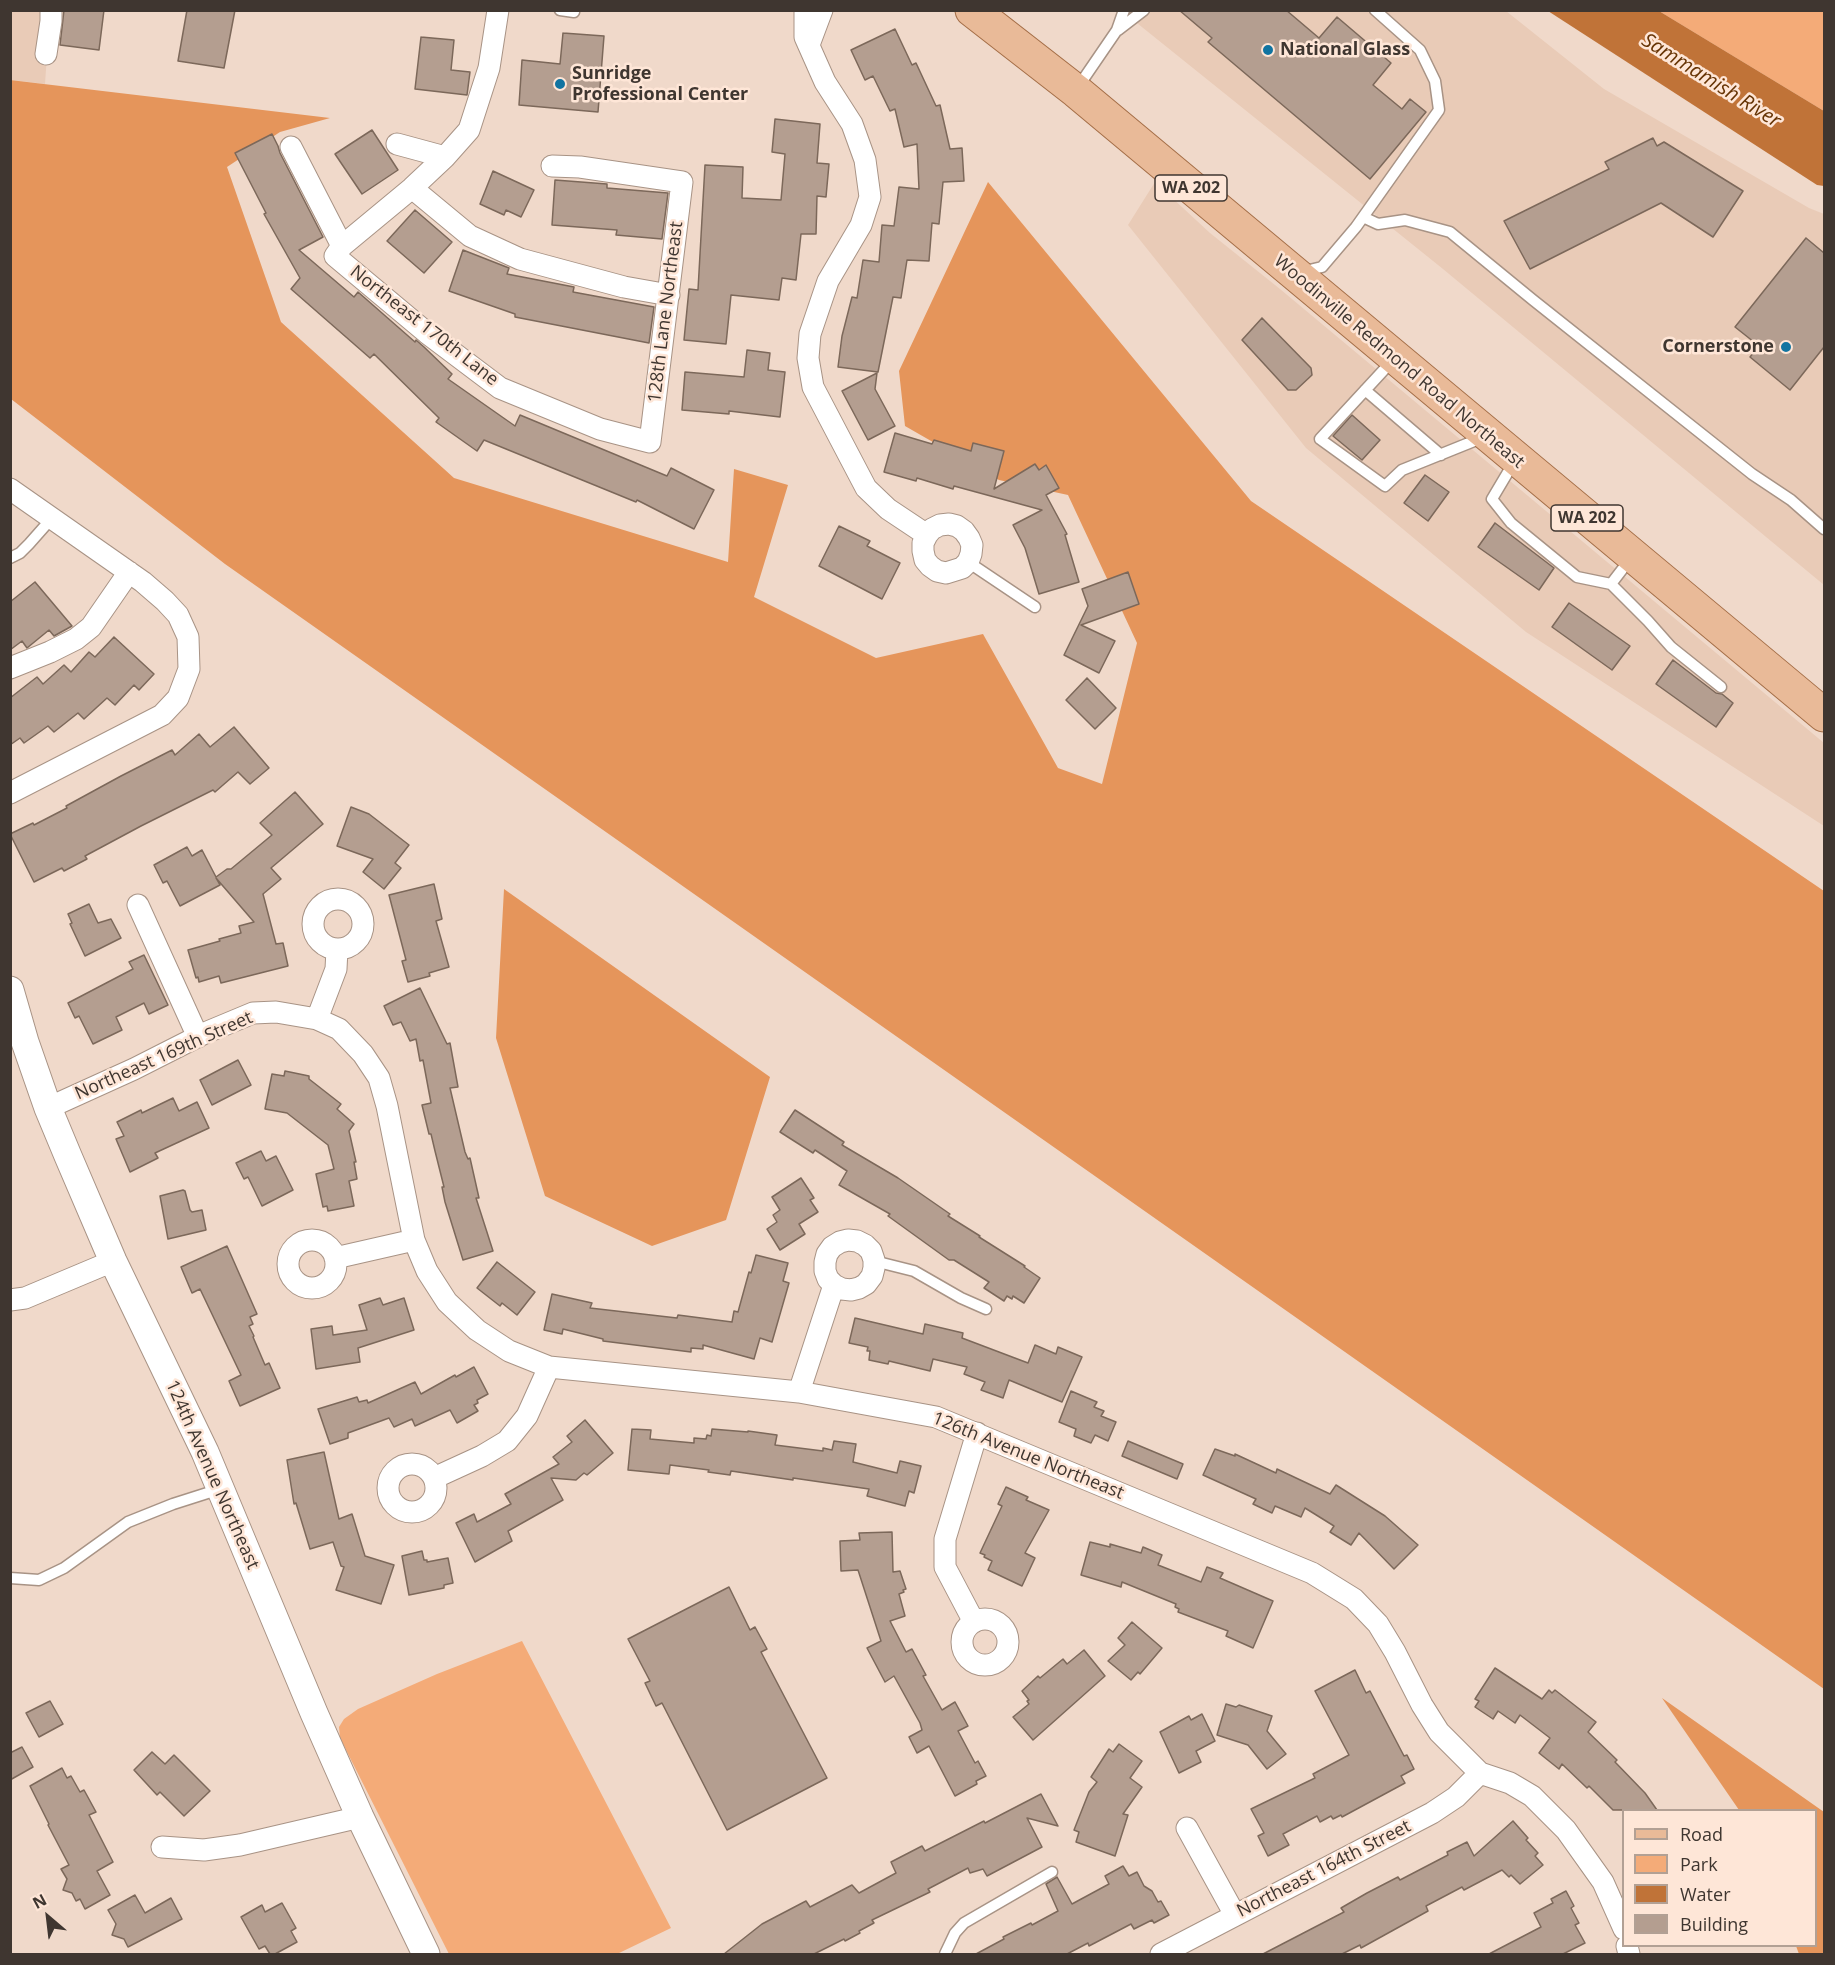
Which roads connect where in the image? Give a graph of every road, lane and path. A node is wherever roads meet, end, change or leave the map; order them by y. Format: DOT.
graph roads {
  1 [pos="51,10"];
  2 [pos="498,10"];
  3 [pos="560,10"];
  4 [pos="574,10"];
  5 [pos="805,10"];
  6 [pos="822,10"];
  7 [pos="972,10"];
  8 [pos="1124,10"];
  9 [pos="1144,10"];
  10 [pos="1375,10"];
  11 [pos="1117,30"];
  12 [pos="809,46"];
  13 [pos="46,54"];
  14 [pos="1076,91"];
  15 [pos="397,144"];
  16 [pos="291,147"];
  17 [pos="445,157"];
  18 [pos="552,166"];
  19 [pos="412,188"];
  20 [pos="1363,217"];
  21 [pos="339,251"];
  22 [pos="1295,274"];
  23 [pos="669,295"];
  24 [pos="1395,358"];
  25 [pos="1365,390"];
  26 [pos="1489,435"];
  27 [pos="650,442"];
  28 [pos="1441,454"];
  29 [pos="1516,460"];
  30 [pos="10,489"];
  31 [pos="52,518"];
  32 [pos="1824,529"];
  33 [pos="927,535"];
  34 [pos="1633,555"];
  35 [pos="10,558"];
  36 [pos="968,562"];
  37 [pos="129,573"];
  38 [pos="1611,584"];
  39 [pos="1035,607"];
  40 [pos="10,668"];
  41 [pos="1721,687"];
  42 [pos="1824,715"];
  43 [pos="10,793"];
  44 [pos="138,905"];
  45 [pos="337,949"];
  46 [pos="10,990"];
  47 [pos="317,1019"];
  48 [pos="198,1037"];
  49 [pos="48,1108"];
  50 [pos="414,1240"];
  51 [pos="335,1258"];
  52 [pos="113,1261"];
  53 [pos="874,1261"];
  54 [pos="834,1285"];
  55 [pos="10,1300"];
  56 [pos="986,1309"];
  57 [pos="549,1367"];
  58 [pos="799,1392"];
  59 [pos="977,1433"];
  60 [pos="434,1478"];
  61 [pos="220,1489"];
  62 [pos="12,1577"];
  63 [pos="974,1622"];
  64 [pos="1480,1773"];
  65 [pos="360,1817"];
  66 [pos="1187,1828"];
  67 [pos="162,1847"];
  68 [pos="1052,1872"];
  69 [pos="1235,1915"];
  70 [pos="1622,1927"];
  71 [pos="426,1954"];
  72 [pos="945,1954"];
  73 [pos="1161,1954"];
  1 -- 13 [label="street"];
  2 -- 17 [label="street"];
  3 -- 4 [label="lane"];
  5 -- 12 [label="street"];
  6 -- 12 [label="street"];
  7 -- 14 [label="main road, Woodinville Redmond Road Northeast / WA 202"];
  8 -- 11 [label="lane"];
  9 -- 11 [label="lane"];
  10 -- 20 [label="lane"];
  11 -- 14 [label="lane"];
  12 -- 33 [label="street"];
  14 -- 22 [label="main road, Woodinville Redmond Road Northeast / WA 202"];
  15 -- 17 [label="street"];
  16 -- 21 [label="street"];
  17 -- 19 [label="street"];
  18 -- 23 [label="street, 128th Lane Northeast"];
  19 -- 21 [label="street"];
  19 -- 23 [label="street"];
  20 -- 22 [label="lane"];
  20 -- 32 [label="lane"];
  21 -- 27 [label="street, Northeast 170th Lane"];
  22 -- 24 [label="main road, Woodinville Redmond Road Northeast / WA 202"];
  23 -- 27 [label="street, 128th Lane Northeast"];
  24 -- 25 [label="lane"];
  24 -- 26 [label="main road, Woodinville Redmond Road Northeast / WA 202"];
  25 -- 28 [label="lane"];
  25 -- 28 [label="lane"];
  26 -- 28 [label="lane"];
  26 -- 29 [label="main road, Woodinville Redmond Road Northeast / WA 202"];
  29 -- 34 [label="main road, Woodinville Redmond Road Northeast / WA 202"];
  29 -- 38 [label="lane"];
  30 -- 31 [label="street"];
  31 -- 35 [label="lane"];
  31 -- 37 [label="street"];
  33 -- 36 [label="street"];
  33 -- 36 [label="street"];
  34 -- 38 [label="lane"];
  34 -- 42 [label="main road, Woodinville Redmond Road Northeast / WA 202"];
  36 -- 39 [label="lane"];
  37 -- 40 [label="street"];
  37 -- 43 [label="street"];
  38 -- 41 [label="lane"];
  44 -- 48 [label="street"];
  45 -- 47 [label="street"];
  46 -- 49 [label="street, 124th Avenue Northeast"];
  47 -- 48 [label="street, Northeast 169th Street"];
  47 -- 50 [label="street, 126th Avenue Northeast"];
  48 -- 49 [label="street, Northeast 169th Street"];
  49 -- 52 [label="street, 124th Avenue Northeast"];
  50 -- 51 [label="street"];
  50 -- 57 [label="street, 126th Avenue Northeast"];
  52 -- 55 [label="street"];
  52 -- 61 [label="street, 124th Avenue Northeast"];
  53 -- 54 [label="street"];
  53 -- 54 [label="street"];
  53 -- 56 [label="lane"];
  54 -- 58 [label="street"];
  57 -- 58 [label="street, 126th Avenue Northeast"];
  57 -- 60 [label="street"];
  58 -- 59 [label="street, 126th Avenue Northeast"];
  59 -- 63 [label="street"];
  59 -- 64 [label="street, 126th Avenue Northeast"];
  61 -- 62 [label="lane"];
  61 -- 65 [label="street, 124th Avenue Northeast"];
  64 -- 69 [label="street, Northeast 164th Street"];
  64 -- 70 [label="street, 126th Avenue Northeast"];
  65 -- 67 [label="street"];
  65 -- 71 [label="street, 124th Avenue Northeast"];
  66 -- 69 [label="street"];
  68 -- 72 [label="lane"];
  69 -- 73 [label="street, Northeast 164th Street"];
}
